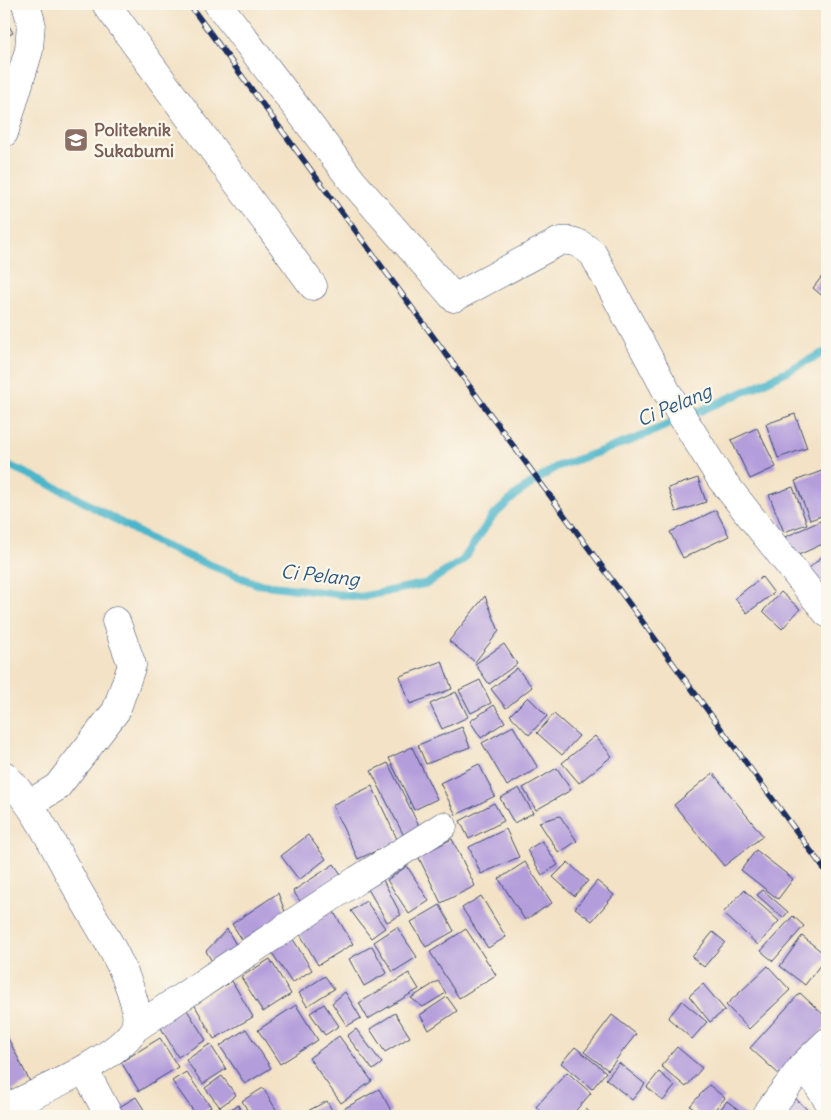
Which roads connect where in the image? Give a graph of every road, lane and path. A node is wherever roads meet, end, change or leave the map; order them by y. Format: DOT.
graph roads {
  1 [pos="26,4"];
  2 [pos="106,4"];
  3 [pos="218,4"];
  4 [pos="4,133"];
  5 [pos="313,286"];
  6 [pos="827,613"];
  7 [pos="116,621"];
  8 [pos="4,775"];
  9 [pos="29,804"];
  10 [pos="442,826"];
  11 [pos="134,1029"];
  12 [pos="827,1042"];
  13 [pos="804,1064"];
  14 [pos="84,1069"];
  15 [pos="827,1099"];
  16 [pos="4,1109"];
  17 [pos="109,1116"];
  18 [pos="765,1116"];
  1 -- 4 [label="street"];
  2 -- 5 [label="street"];
  3 -- 6 [label="street"];
  7 -- 9 [label="street"];
  8 -- 9 [label="street"];
  9 -- 11 [label="street"];
  10 -- 11 [label="street"];
  11 -- 14 [label="street"];
  12 -- 13 [label="street"];
  13 -- 15 [label="street"];
  13 -- 18 [label="street"];
  14 -- 16 [label="street"];
  14 -- 17 [label="street"];
}
